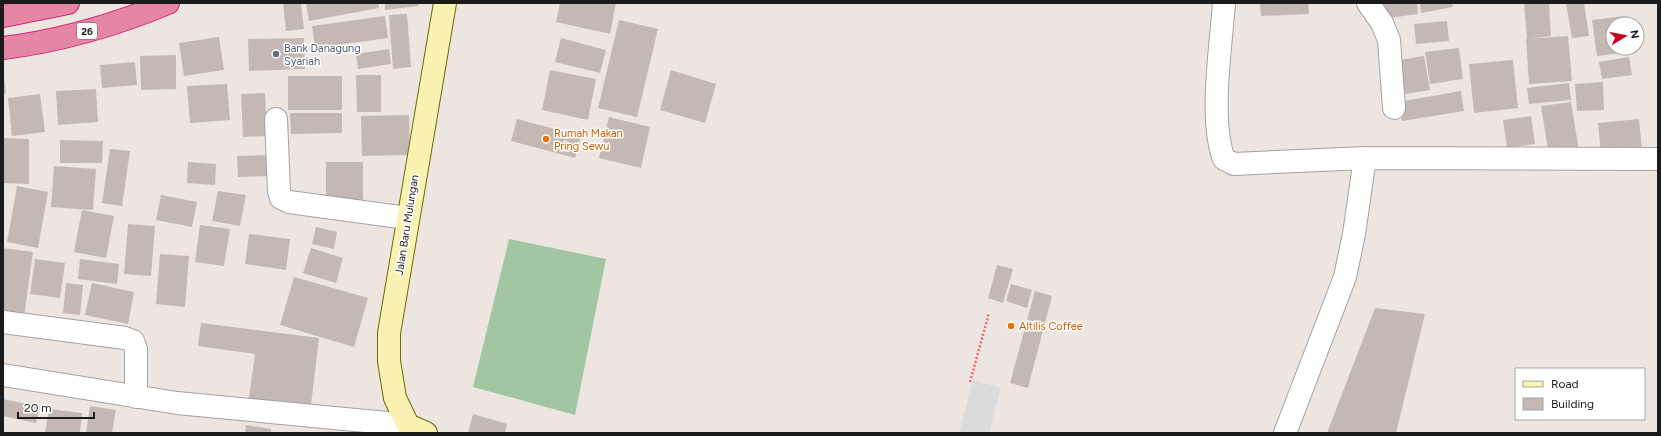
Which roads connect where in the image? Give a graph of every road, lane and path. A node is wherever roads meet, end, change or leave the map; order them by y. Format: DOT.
graph roads {
  1 [pos="68,3"];
  2 [pos="168,3"];
  3 [pos="445,3"];
  4 [pos="1224,3"];
  5 [pos="1368,3"];
  6 [pos="3,16"];
  7 [pos="3,48"];
  8 [pos="1394,108"];
  9 [pos="276,119"];
  10 [pos="1364,158"];
  11 [pos="1658,159"];
  12 [pos="407,218"];
  13 [pos="989,313"];
  14 [pos="3,322"];
  15 [pos="3,375"];
  16 [pos="970,382"];
  17 [pos="136,397"];
  18 [pos="417,430"];
  19 [pos="1285,433"];
  1 -- 6 [label="highway"];
  2 -- 7 [label="highway, 26"];
  3 -- 12 [label="main road, Jalan Baru Mulungan"];
  4 -- 10 [label="street"];
  5 -- 8 [label="street"];
  9 -- 12 [label="street"];
  10 -- 11 [label="street"];
  10 -- 19 [label="street"];
  12 -- 18 [label="main road, Jalan Baru Mulungan"];
  13 -- 16 [label="path"];
  14 -- 17 [label="street"];
  15 -- 17 [label="street"];
  17 -- 18 [label="street"];
}
